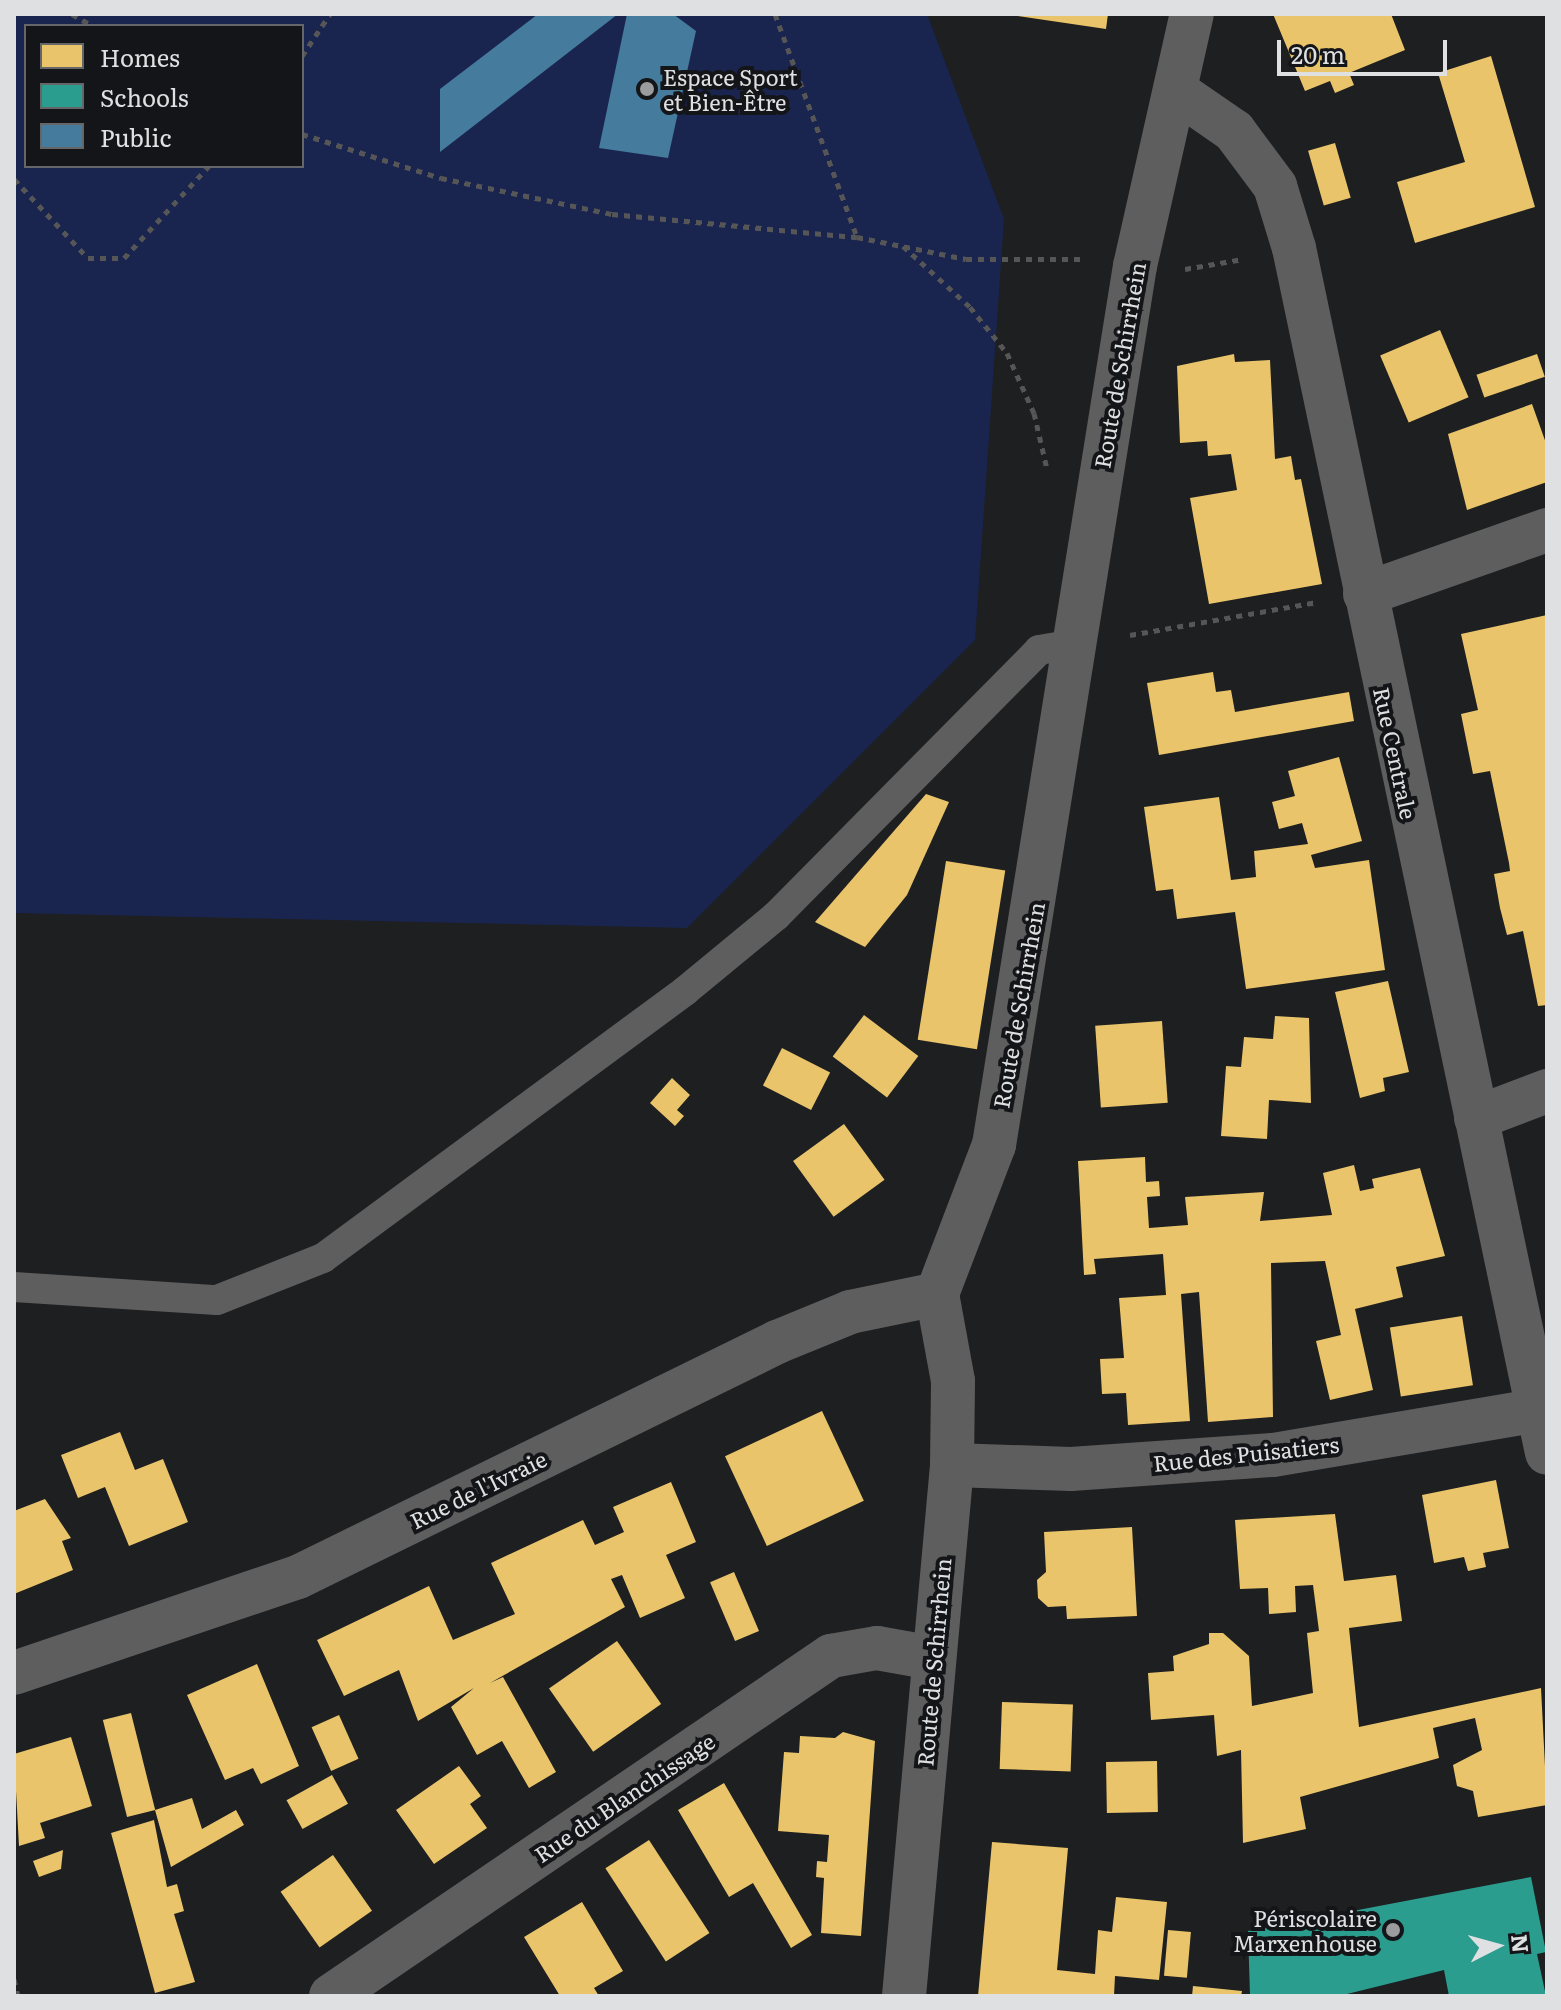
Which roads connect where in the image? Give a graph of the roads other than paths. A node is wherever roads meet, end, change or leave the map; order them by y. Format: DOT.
graph roads {
  1 [pos="1192,14"];
  2 [pos="1179,93"];
  3 [pos="1547,530"];
  4 [pos="1365,594"];
  5 [pos="1080,643"];
  6 [pos="1547,1091"];
  7 [pos="1476,1118"];
  8 [pos="14,1287"];
  9 [pos="937,1294"];
  10 [pos="1538,1410"];
  11 [pos="1547,1453"];
  12 [pos="952,1465"];
  13 [pos="933,1658"];
  14 [pos="14,1673"];
  15 [pos="331,1996"];
  16 [pos="904,1996"];
  1 -- 2 [label="street, Route de Schirrhein"];
  2 -- 4 [label="street, Rue Centrale"];
  2 -- 5 [label="street, Route de Schirrhein"];
  3 -- 4 [label="street"];
  4 -- 7 [label="street, Rue Centrale"];
  5 -- 8 [label="lane"];
  5 -- 9 [label="street, Route de Schirrhein"];
  6 -- 7 [label="street"];
  7 -- 10 [label="street, Rue Centrale"];
  9 -- 12 [label="street, Route de Schirrhein"];
  9 -- 14 [label="street, Rue de l'Ivraie"];
  10 -- 11 [label="street, Rue Centrale"];
  10 -- 12 [label="street, Rue des Puisatiers"];
  12 -- 13 [label="street, Route de Schirrhein"];
  13 -- 15 [label="street, Rue du Blanchissage"];
  13 -- 16 [label="street, Route de Schirrhein"];
}
